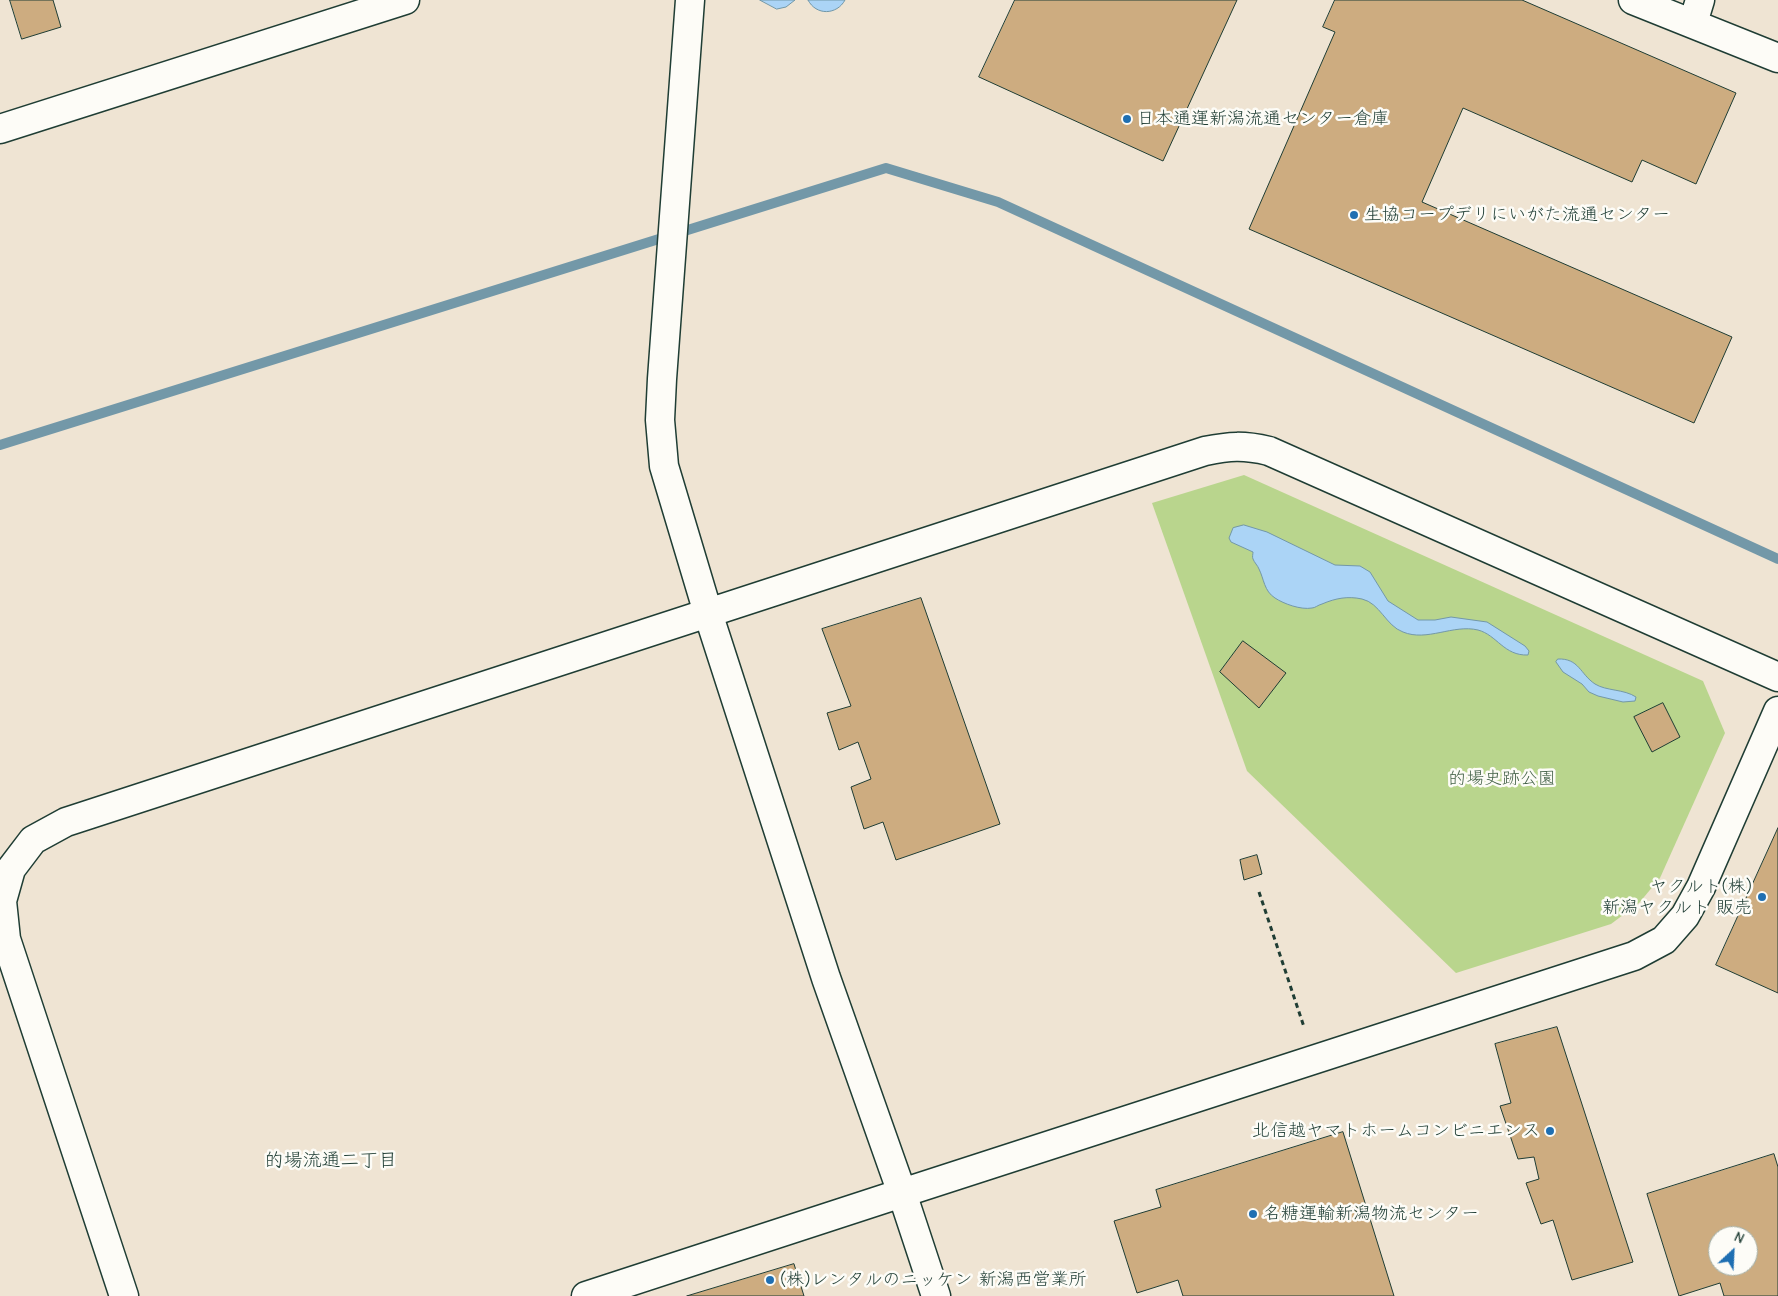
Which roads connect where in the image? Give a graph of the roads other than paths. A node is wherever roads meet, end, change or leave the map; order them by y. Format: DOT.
graph roads {
  1 [pos="405,0"];
  2 [pos="690,0"];
  3 [pos="1633,0"];
  4 [pos="1697,12"];
  5 [pos="1778,58"];
  6 [pos="0,129"];
  7 [pos="708,613"];
  8 [pos="1778,677"];
  9 [pos="1778,711"];
  10 [pos="902,1193"];
  11 [pos="124,1296"];
  12 [pos="586,1296"];
  13 [pos="936,1296"];
  1 -- 6 [label="street"];
  2 -- 7 [label="street"];
  3 -- 4 [label="street"];
  4 -- 5 [label="street"];
  7 -- 8 [label="street"];
  7 -- 10 [label="street"];
  7 -- 11 [label="street"];
  9 -- 10 [label="street"];
  10 -- 12 [label="street"];
  10 -- 13 [label="street"];
}
